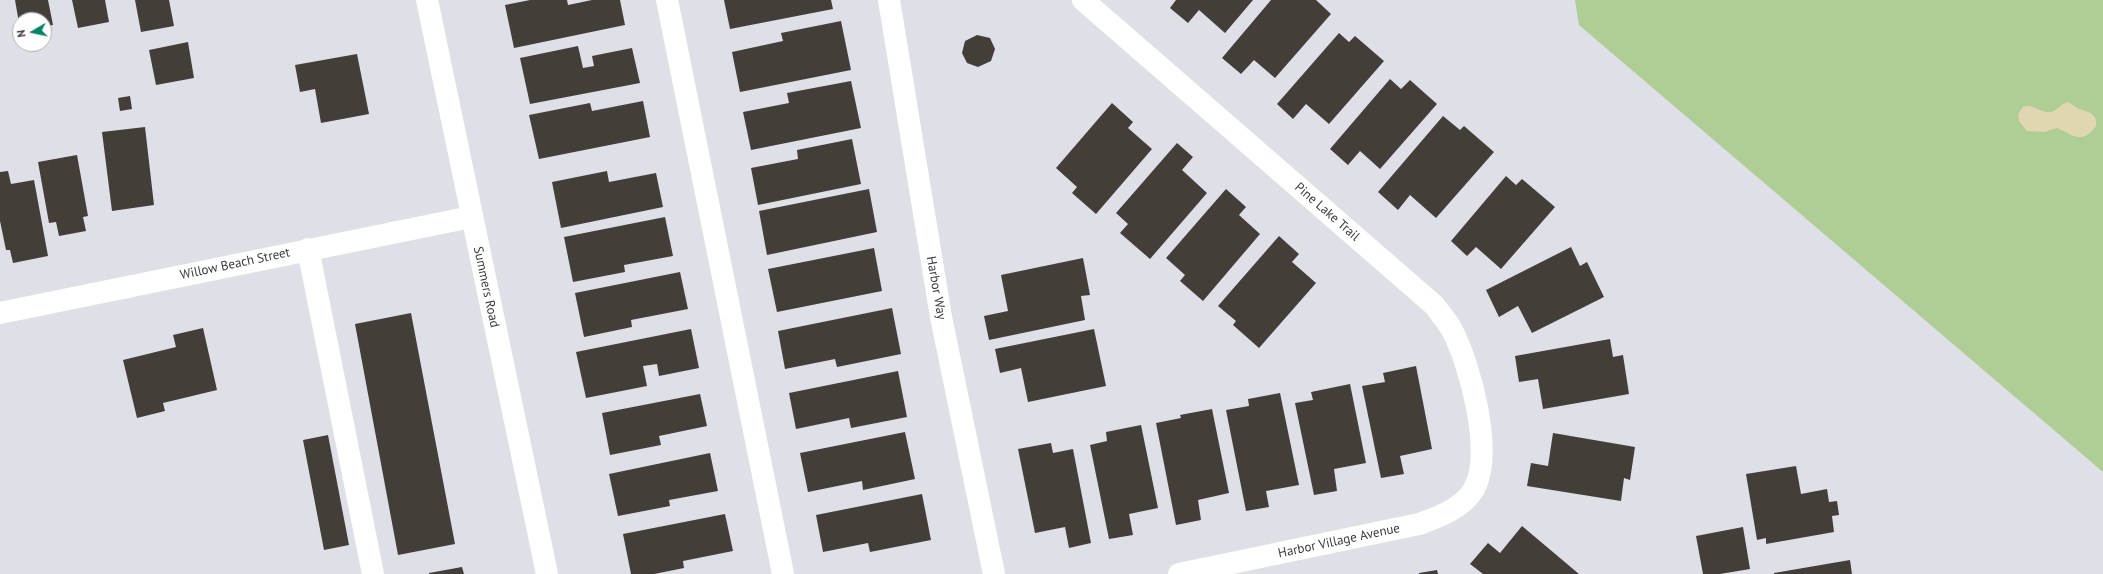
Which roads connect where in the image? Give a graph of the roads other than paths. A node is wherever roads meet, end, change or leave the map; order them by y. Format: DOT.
graph roads {
  1 [pos="427,0"];
  2 [pos="667,0"];
  3 [pos="889,0"];
  4 [pos="1083,0"];
  5 [pos="471,217"];
  6 [pos="308,249"];
  7 [pos="0,313"];
  8 [pos="1479,475"];
  9 [pos="372,574"];
  10 [pos="547,574"];
  11 [pos="783,574"];
  12 [pos="994,574"];
  13 [pos="1179,574"];
  1 -- 5 [label="street, Summers Road"];
  2 -- 11 [label="street"];
  3 -- 12 [label="street, Harbor Way"];
  4 -- 8 [label="street, Pine Lake Trail"];
  5 -- 6 [label="street, Willow Beach Street"];
  5 -- 10 [label="street, Summers Road"];
  6 -- 7 [label="street, Willow Beach Street"];
  6 -- 9 [label="street"];
  8 -- 13 [label="street, Harbor Village Avenue"];
}
